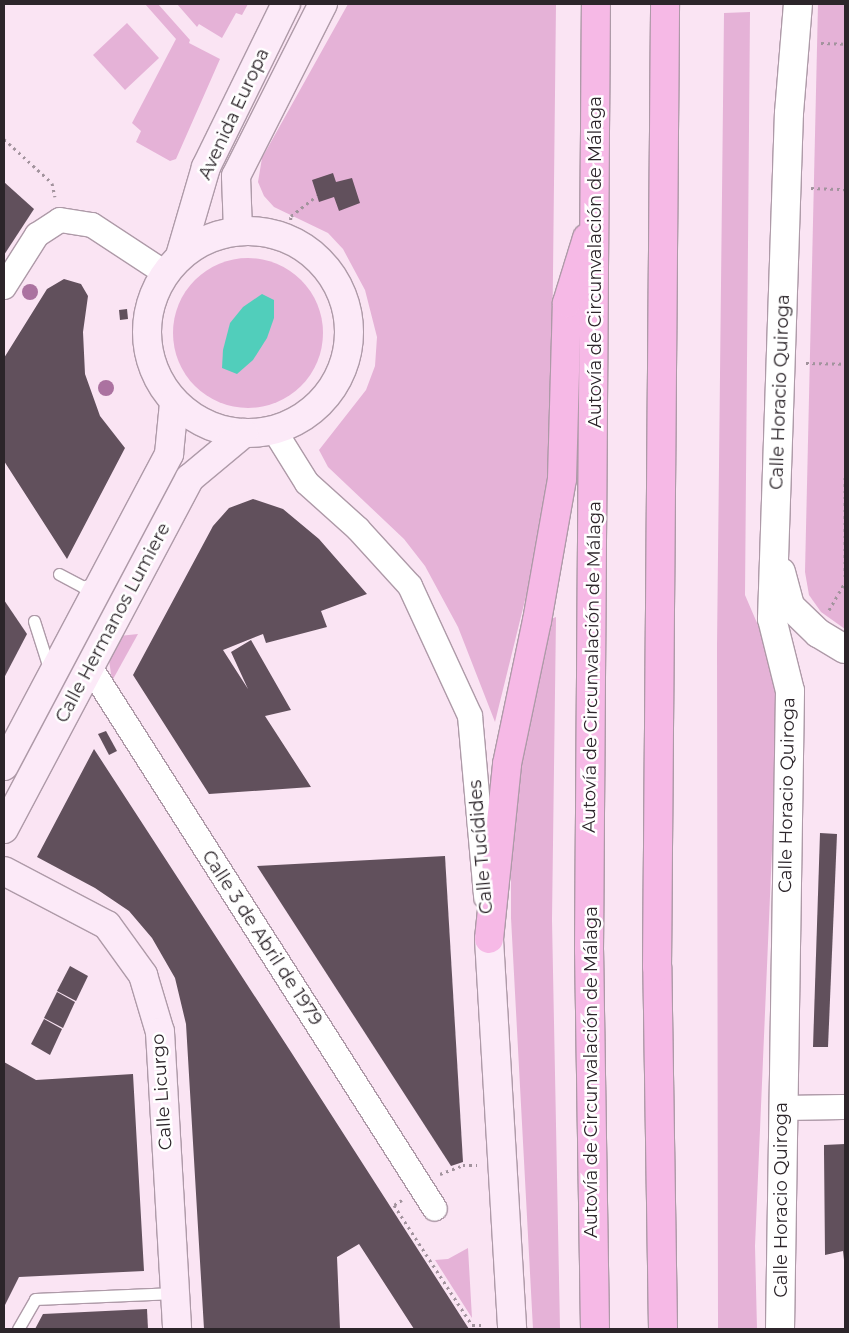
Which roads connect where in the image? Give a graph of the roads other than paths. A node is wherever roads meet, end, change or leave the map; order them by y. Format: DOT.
graph roads {
  1 [pos="286,4"];
  2 [pos="323,4"];
  3 [pos="596,4"];
  4 [pos="664,4"];
  5 [pos="786,4"];
  6 [pos="798,4"];
  7 [pos="789,112"];
  8 [pos="596,208"];
  9 [pos="238,231"];
  10 [pos="173,265"];
  11 [pos="4,287"];
  12 [pos="174,403"];
  13 [pos="274,430"];
  14 [pos="244,433"];
  15 [pos="775,546"];
  16 [pos="59,574"];
  17 [pos="105,579"];
  18 [pos="34,620"];
  19 [pos="845,649"];
  20 [pos="90,667"];
  21 [pos="52,679"];
  22 [pos="4,766"];
  23 [pos="4,829"];
  24 [pos="4,871"];
  25 [pos="489,939"];
  26 [pos="845,1107"];
  27 [pos="782,1108"];
  28 [pos="435,1209"];
  29 [pos="175,1293"];
  30 [pos="512,1328"];
  31 [pos="18,1329"];
  32 [pos="177,1329"];
  33 [pos="595,1329"];
  34 [pos="663,1329"];
  35 [pos="780,1329"];
  1 -- 10 [label="main road, Avenida Europa"];
  2 -- 9 [label="main road, Avenida Europa"];
  3 -- 8 [label="highway, Autovía de Circunvalación de Málaga"];
  4 -- 34 [label="highway"];
  5 -- 7 [label="street, Calle Horacio Quiroga"];
  6 -- 7 [label="street, Calle Horacio Quiroga"];
  7 -- 15 [label="street, Calle Horacio Quiroga"];
  8 -- 25 [label="highway"];
  8 -- 33 [label="highway, Autovía de Circunvalación de Málaga"];
  9 -- 10 [label="main road"];
  9 -- 13 [label="main road"];
  10 -- 11 [label="street"];
  10 -- 12 [label="main road, Avenida Europa"];
  12 -- 14 [label="main road"];
  12 -- 17 [label="main road, Calle Hermanos Lumiere"];
  13 -- 14 [label="main road"];
  13 -- 25 [label="street, Calle Tucídides"];
  14 -- 20 [label="main road, Calle Hermanos Lumiere"];
  15 -- 19 [label="street"];
  15 -- 27 [label="street, Calle Horacio Quiroga"];
  16 -- 17 [label="lane"];
  17 -- 21 [label="main road, Calle Hermanos Lumiere"];
  18 -- 21 [label="lane"];
  20 -- 23 [label="main road, Calle Hermanos Lumiere"];
  20 -- 28 [label="street, Calle 3 de Abril de 1979"];
  21 -- 22 [label="main road, Calle Hermanos Lumiere"];
  24 -- 29 [label="main road, Calle Licurgo"];
  25 -- 30 [label="main road, Calle Tucídides"];
  26 -- 27 [label="street"];
  27 -- 35 [label="street, Calle Horacio Quiroga"];
  29 -- 31 [label="lane"];
  29 -- 32 [label="main road, Calle Licurgo"];
}
